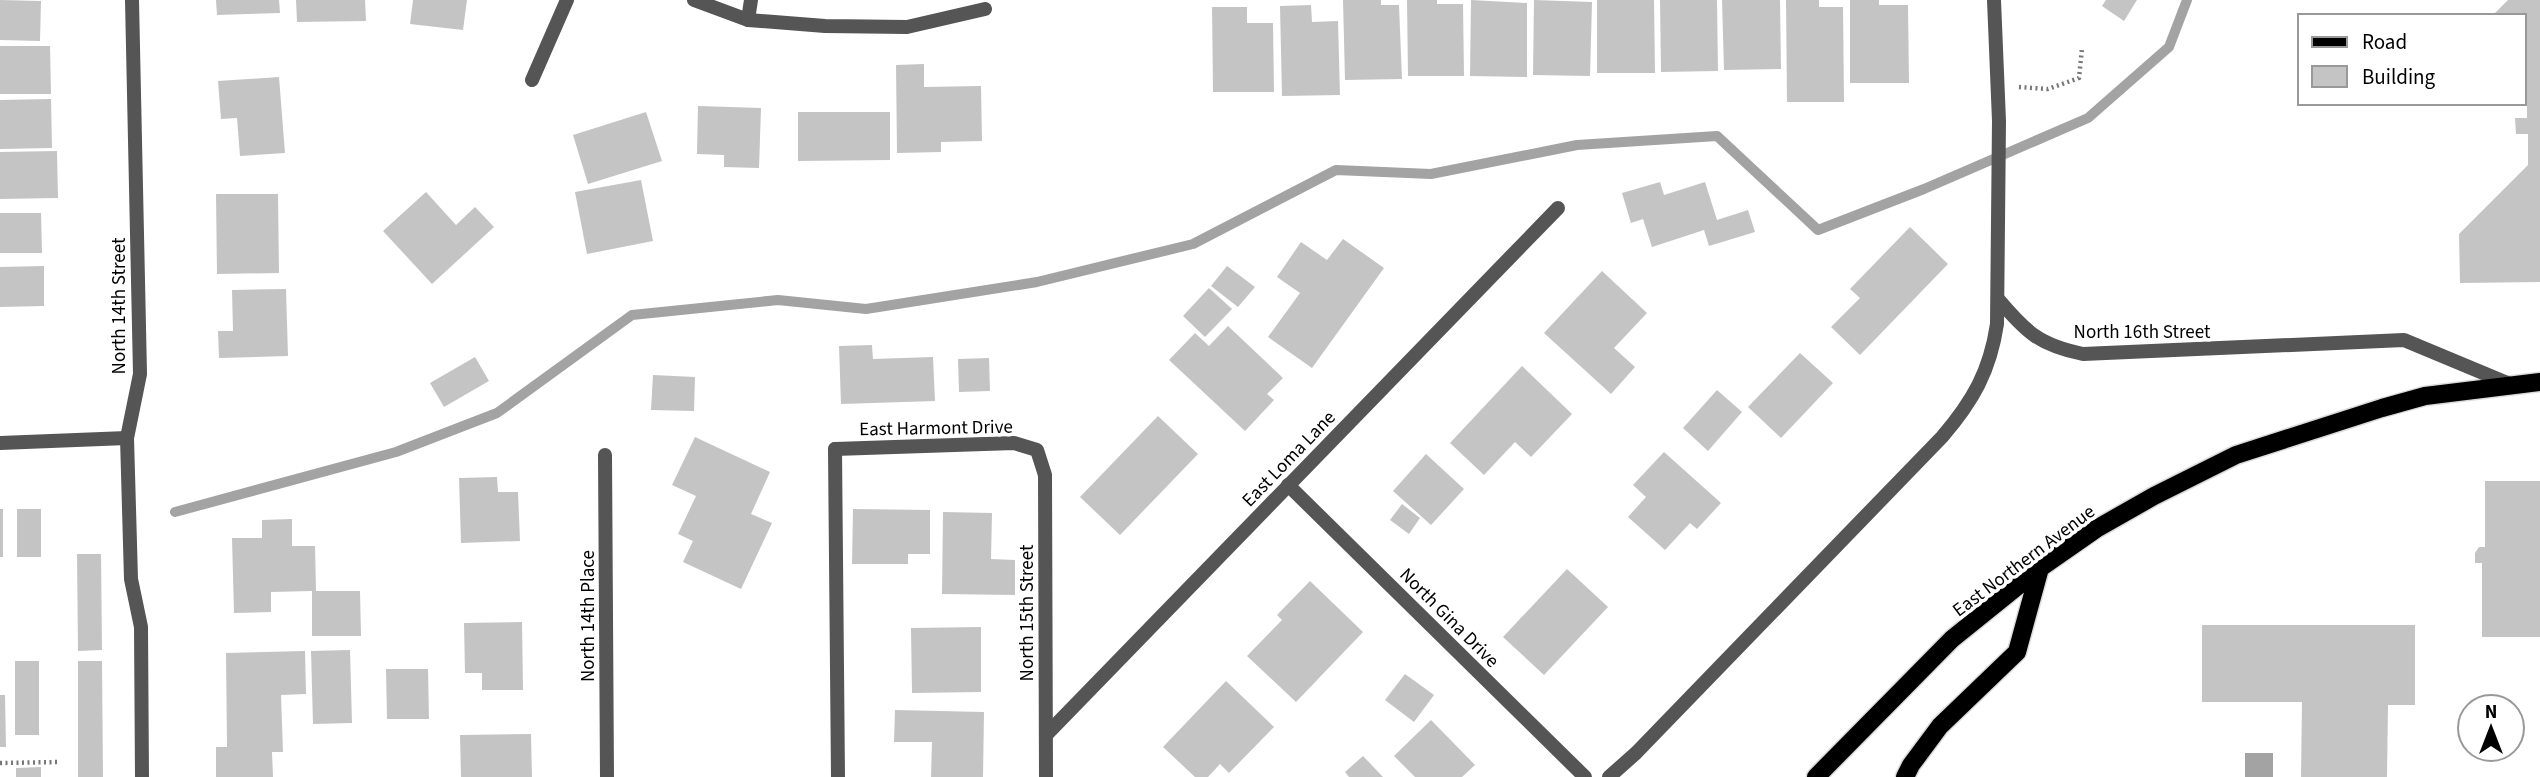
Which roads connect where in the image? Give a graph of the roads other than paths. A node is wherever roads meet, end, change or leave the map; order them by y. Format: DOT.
graph roads {
  1 [pos="132,0"];
  2 [pos="566,0"];
  3 [pos="694,0"];
  4 [pos="751,0"];
  5 [pos="1994,0"];
  6 [pos="985,9"];
  7 [pos="748,20"];
  8 [pos="532,80"];
  9 [pos="1558,208"];
  10 [pos="1998,299"];
  11 [pos="2540,382"];
  12 [pos="2512,385"];
  13 [pos="127,438"];
  14 [pos="0,443"];
  15 [pos="1037,450"];
  16 [pos="605,455"];
  17 [pos="1289,485"];
  18 [pos="2040,568"];
  19 [pos="1046,735"];
  20 [pos="142,777"];
  21 [pos="607,777"];
  22 [pos="838,777"];
  23 [pos="1046,777"];
  24 [pos="1585,777"];
  25 [pos="1609,777"];
  26 [pos="1816,777"];
  27 [pos="1905,777"];
  1 -- 13 [label="street, North 14th Street"];
  2 -- 8 [label="street"];
  3 -- 7 [label="street"];
  4 -- 7 [label="street"];
  5 -- 10 [label="street"];
  6 -- 7 [label="street"];
  9 -- 17 [label="street, East Loma Lane"];
  10 -- 12 [label="street, North 16th Street"];
  10 -- 25 [label="street"];
  11 -- 12 [label="main road, East Northern Avenue"];
  12 -- 18 [label="main road, East Northern Avenue"];
  13 -- 14 [label="street"];
  13 -- 20 [label="street, North 14th Street"];
  15 -- 19 [label="street, North 15th Street"];
  15 -- 22 [label="street, East Harmont Drive"];
  16 -- 21 [label="street, North 14th Place"];
  17 -- 19 [label="street, East Loma Lane"];
  17 -- 24 [label="street, North Gina Drive"];
  18 -- 26 [label="main road, East Northern Avenue"];
  18 -- 27 [label="main road"];
  19 -- 23 [label="street, North 15th Street"];
}
